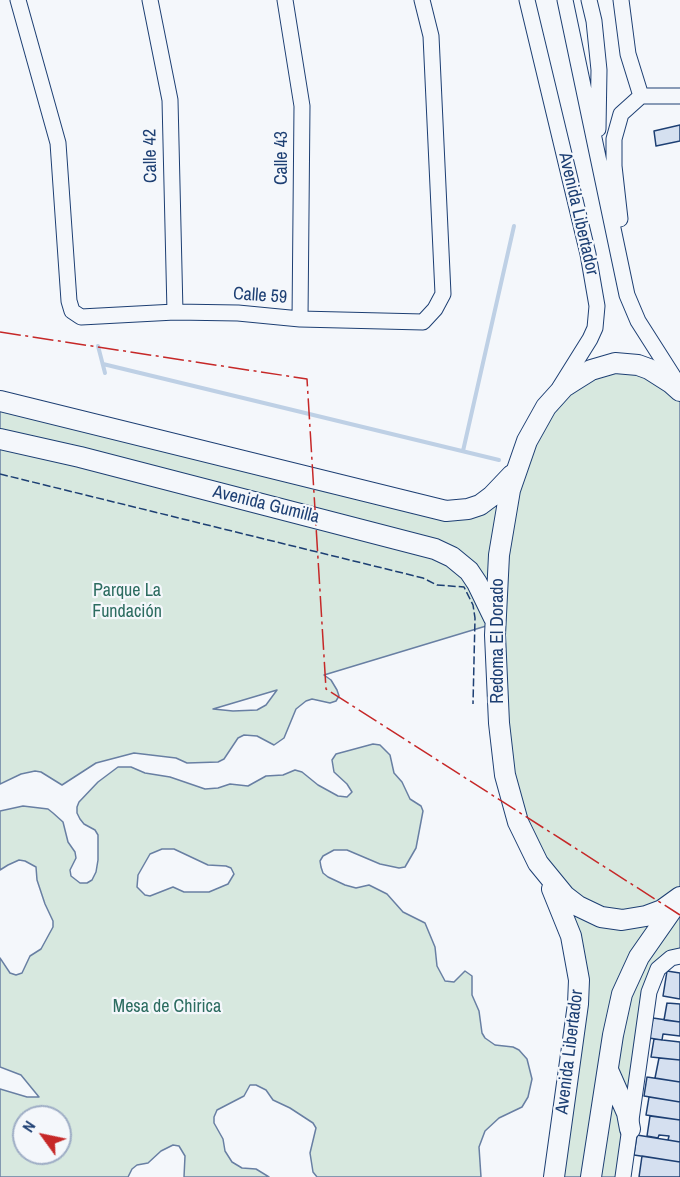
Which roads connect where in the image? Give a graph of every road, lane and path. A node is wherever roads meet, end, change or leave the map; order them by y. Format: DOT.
graph roads {
  1 [pos="18,0"];
  2 [pos="150,0"];
  3 [pos="285,0"];
  4 [pos="422,0"];
  5 [pos="527,0"];
  6 [pos="565,0"];
  7 [pos="589,0"];
  8 [pos="621,0"];
  9 [pos="641,96"];
  10 [pos="680,96"];
  11 [pos="597,150"];
  12 [pos="620,258"];
  13 [pos="175,312"];
  14 [pos="300,319"];
  15 [pos="680,389"];
  16 [pos="0,401"];
  17 [pos="539,417"];
  18 [pos="0,439"];
  19 [pos="516,471"];
  20 [pos="496,623"];
  21 [pos="538,863"];
  22 [pos="680,898"];
  23 [pos="680,956"];
  24 [pos="608,1067"];
  25 [pos="630,1129"];
  26 [pos="554,1177"];
  27 [pos="591,1177"];
  28 [pos="623,1177"];
  1 -- 13 [label="street, Calle 59"];
  2 -- 13 [label="street, Calle 42"];
  3 -- 14 [label="street, Calle 43"];
  4 -- 14 [label="street, Calle 59"];
  5 -- 17 [label="street, Avenida Libertador"];
  6 -- 11 [label="street, Avenida Libertador"];
  7 -- 11 [label="street, Avenida Libertador"];
  8 -- 9 [label="street"];
  9 -- 10 [label="street"];
  9 -- 12 [label="street"];
  11 -- 12 [label="street, Avenida Libertador"];
  12 -- 15 [label="street, Avenida Libertador"];
  13 -- 14 [label="street, Calle 59"];
  15 -- 17 [label="main road, Redoma El Dorado"];
  16 -- 19 [label="main road, Avenida Gumilla"];
  17 -- 19 [label="main road, Redoma El Dorado"];
  18 -- 20 [label="main road, Avenida Gumilla"];
  19 -- 20 [label="main road, Redoma El Dorado"];
  20 -- 21 [label="main road, Redoma El Dorado"];
  21 -- 22 [label="main road, Redoma El Dorado"];
  21 -- 26 [label="main road, Avenida Libertador"];
  22 -- 24 [label="main road, Avenida Libertador"];
  23 -- 25 [label="street"];
  24 -- 25 [label="main road"];
  24 -- 27 [label="main road, Avenida Libertador"];
  25 -- 28 [label="street"];
}
